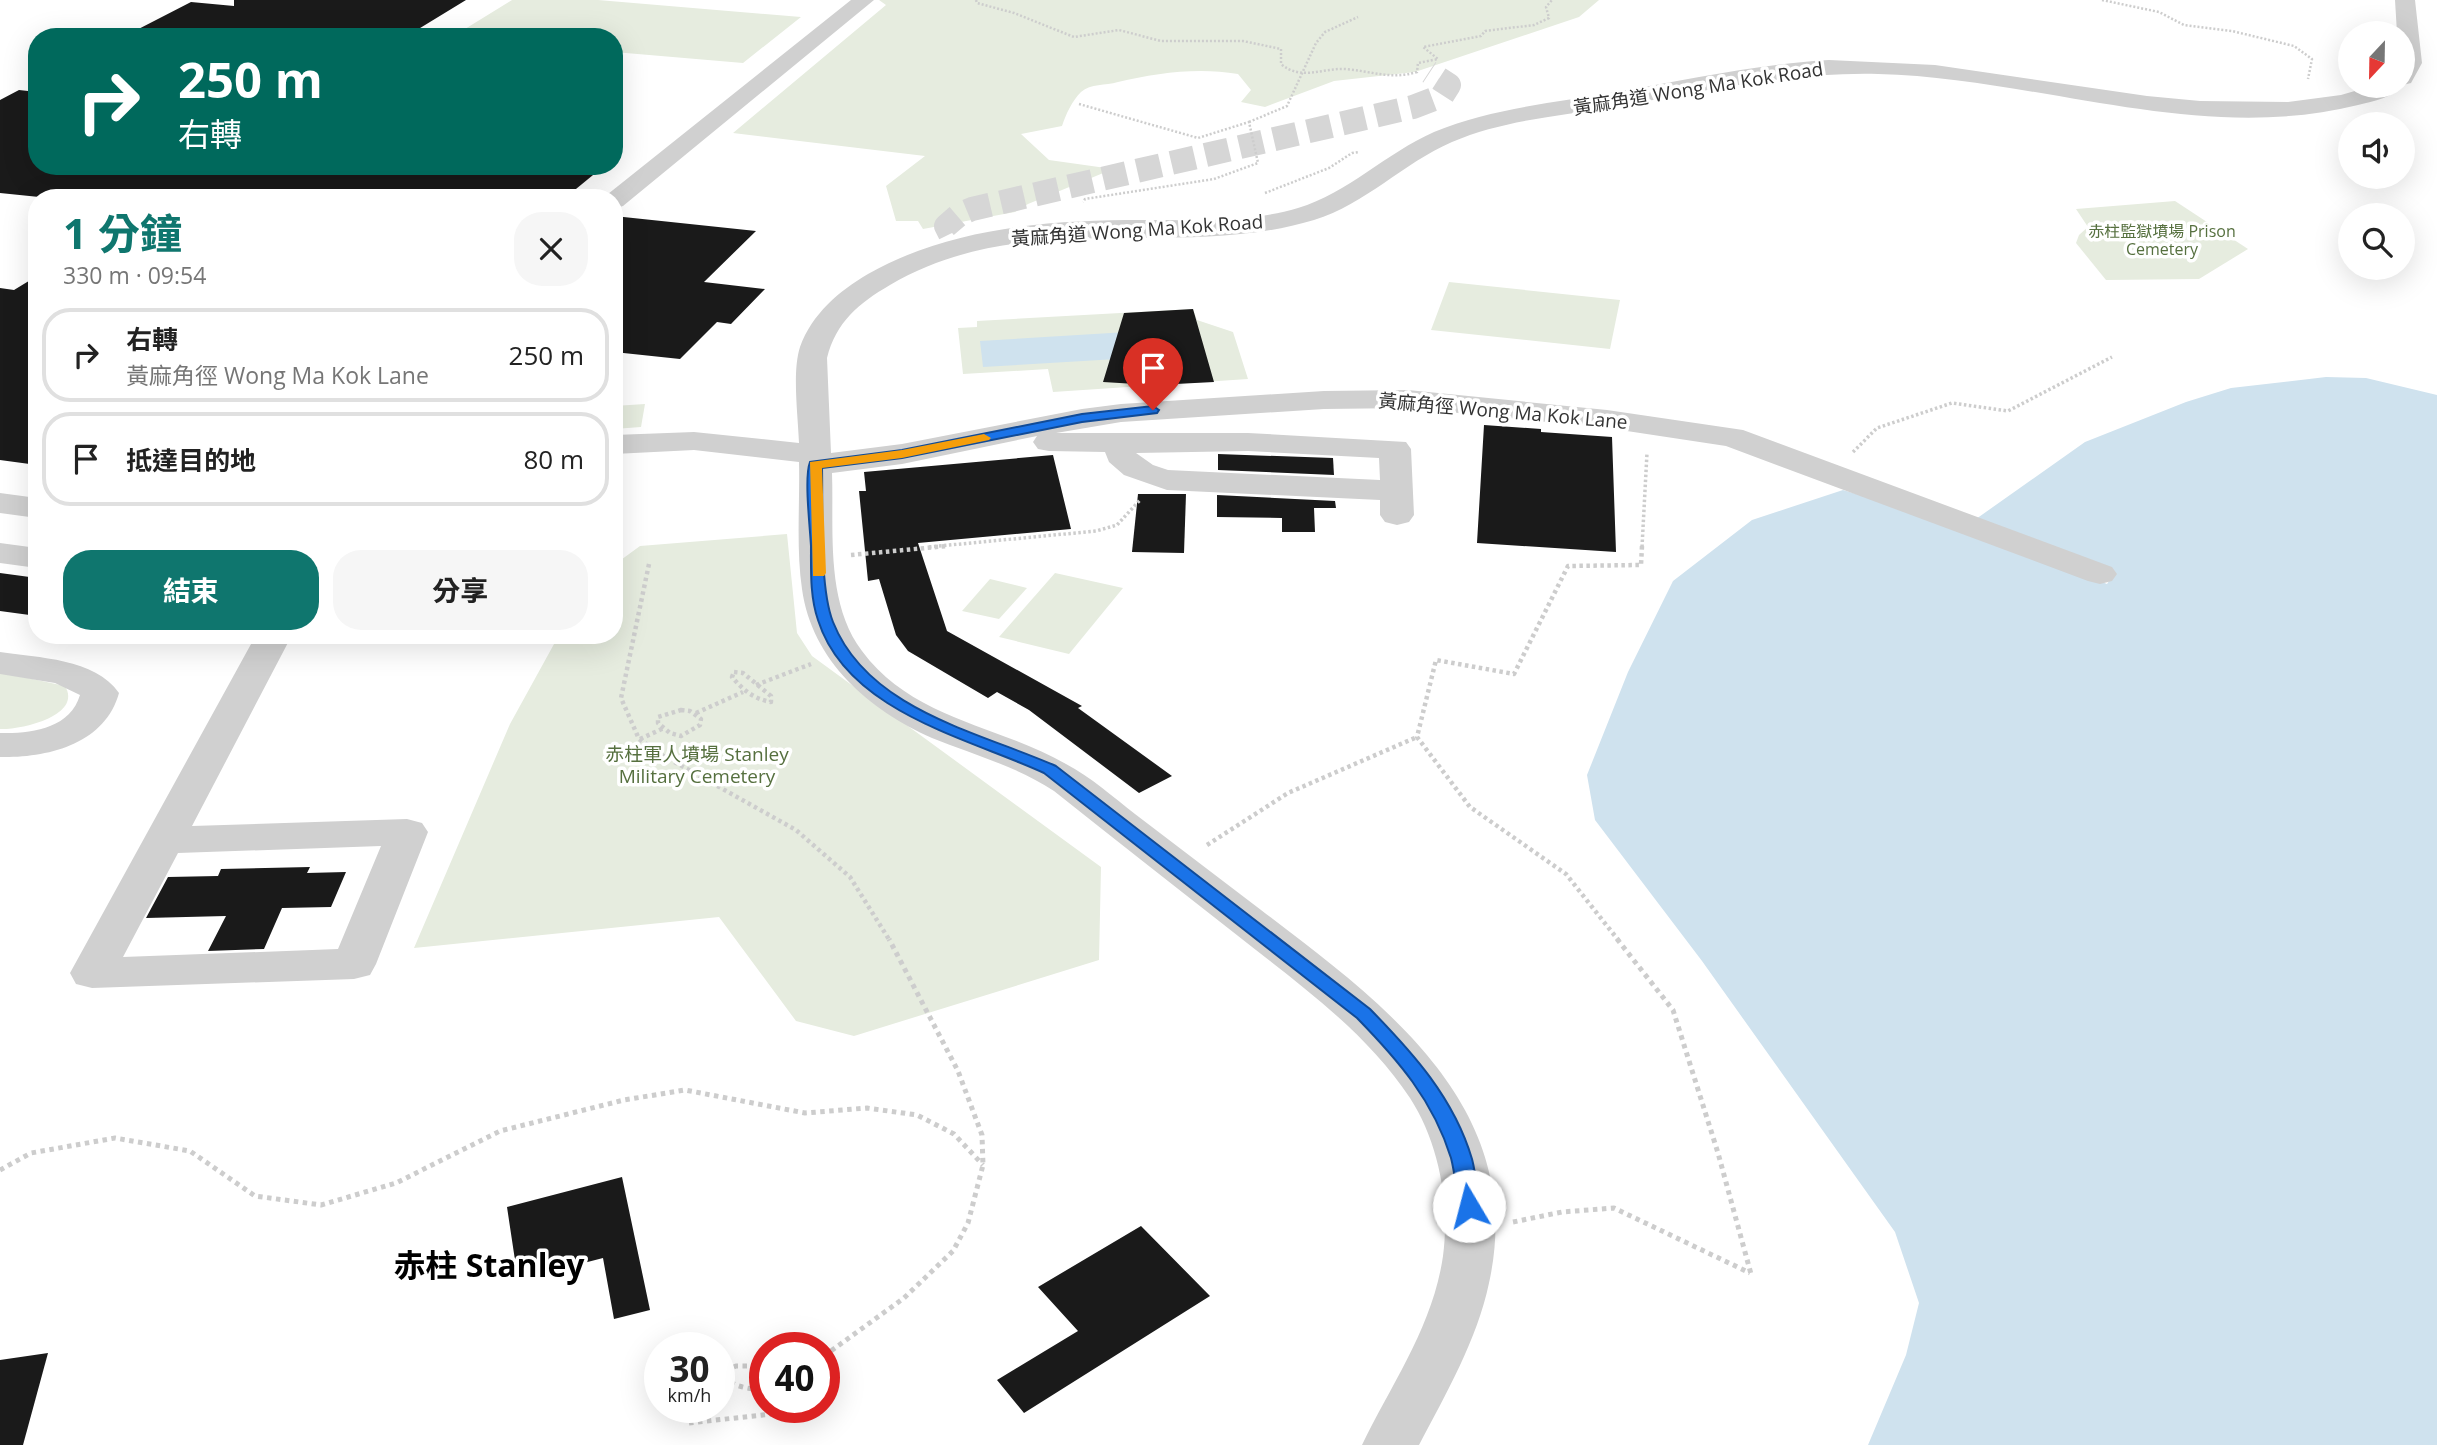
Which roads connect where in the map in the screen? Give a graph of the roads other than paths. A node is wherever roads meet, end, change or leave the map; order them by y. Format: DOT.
graph roads {
  1 [pos="864,0"];
  2 [pos="2406,0"];
  3 [pos="2408,21"];
  4 [pos="2356,98"];
  5 [pos="623,194"];
  6 [pos="1003,434"];
  7 [pos="1123,443"];
  8 [pos="623,445"];
  9 [pos="815,459"];
  10 [pos="0,503"];
  11 [pos="28,507"];
  12 [pos="0,552"];
  13 [pos="28,557"];
  14 [pos="2100,574"];
  15 [pos="269,644"];
  16 [pos="0,663"];
  17 [pos="0,745"];
  18 [pos="164,840"];
  19 [pos="1391,1445"];
  1 -- 5 [label="street"];
  2 -- 3 [label="street"];
  4 -- 9 [label="street, 黃麻角道 Wong Ma Kok Road"];
  6 -- 7 [label="street"];
  6 -- 9 [label="street, 黃麻角徑 Wong Ma Kok Lane"];
  6 -- 14 [label="street, 黃麻角徑 Wong Ma Kok Lane"];
  7 -- 7 [label="street"];
  8 -- 9 [label="street, 黃麻角徑 Wong Ma Kok Lane"];
  9 -- 19 [label="street, 黃麻角道 Wong Ma Kok Road"];
  10 -- 11 [label="street"];
  12 -- 13 [label="street"];
  15 -- 18 [label="street"];
  16 -- 17 [label="street"];
  18 -- 18 [label="street"];
}
